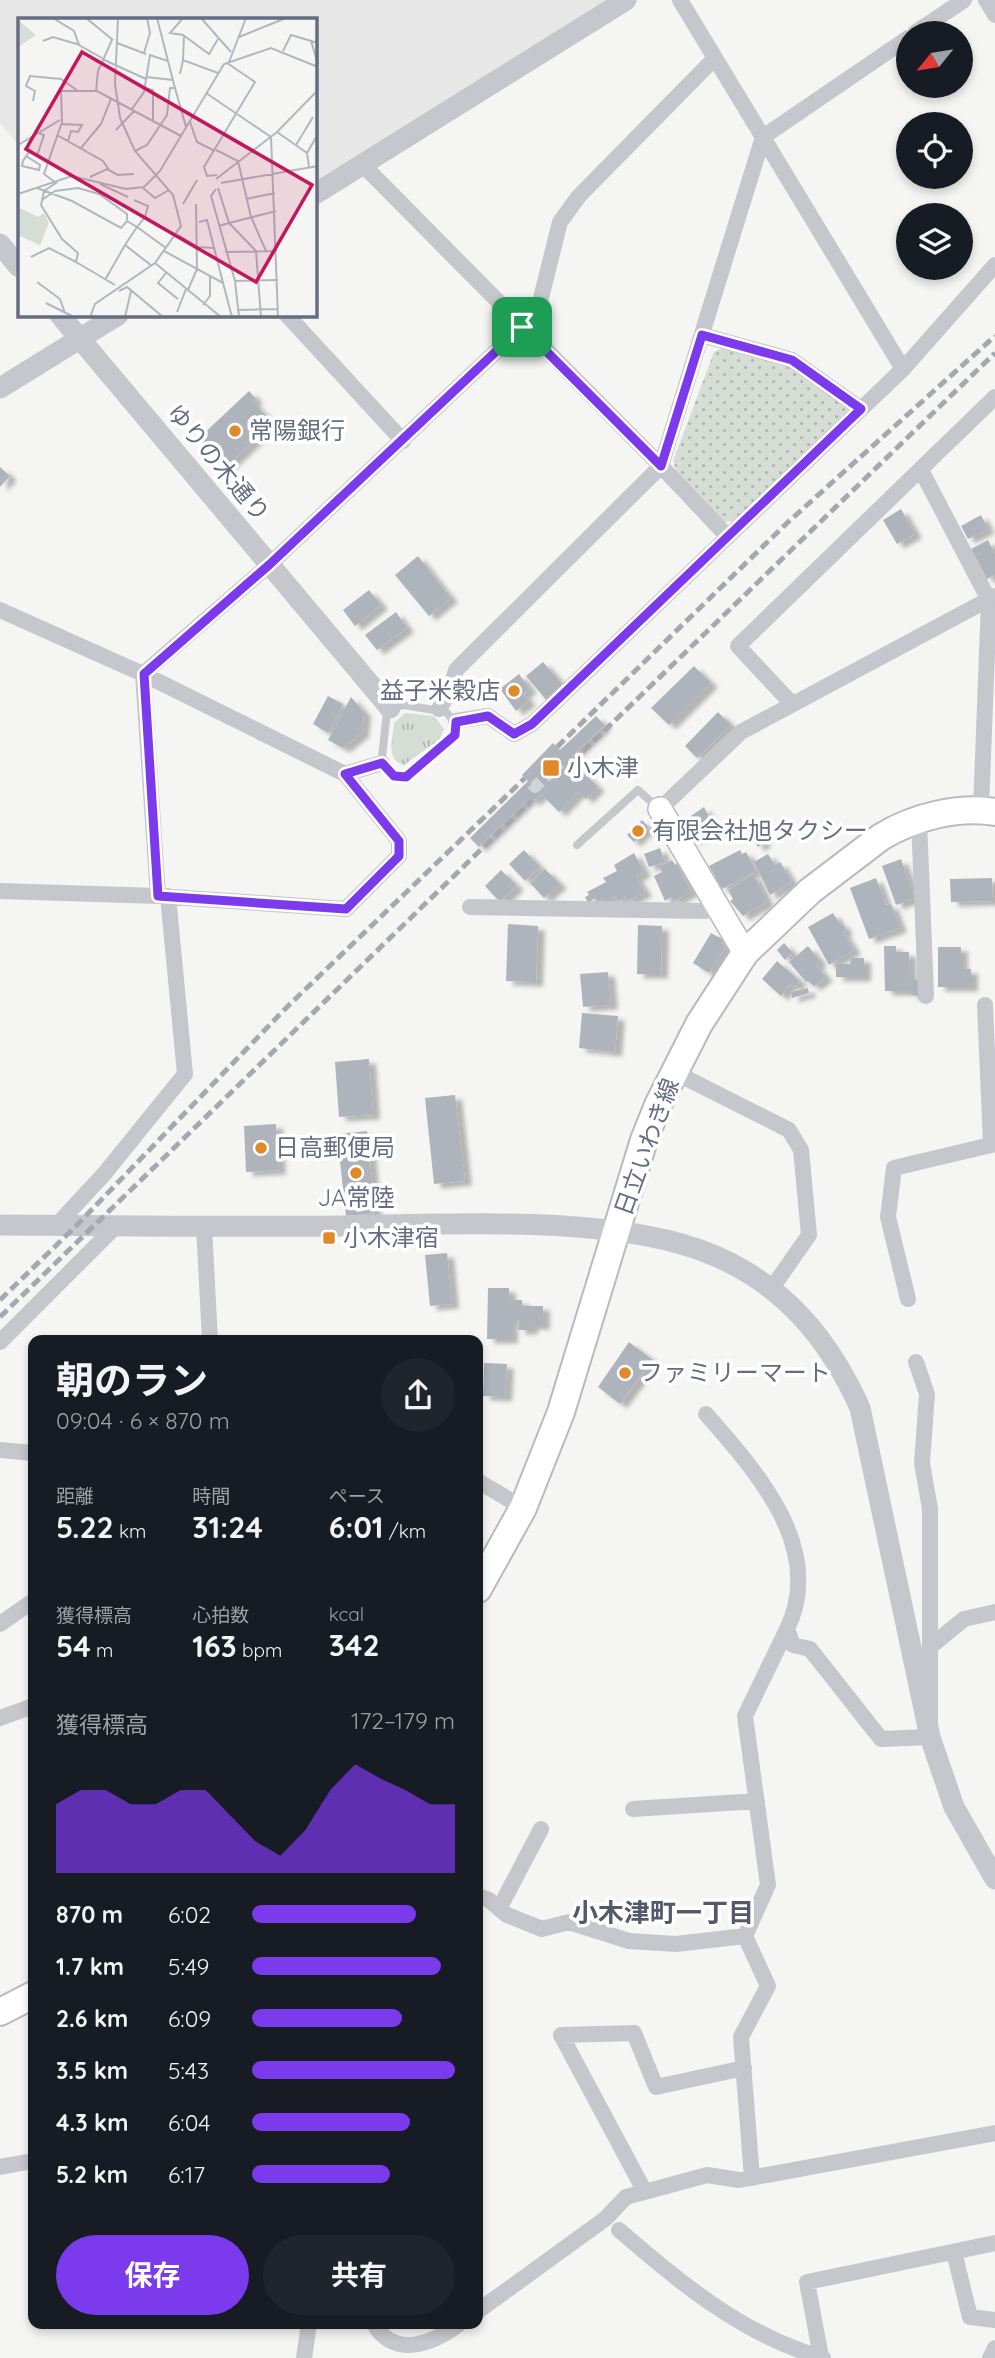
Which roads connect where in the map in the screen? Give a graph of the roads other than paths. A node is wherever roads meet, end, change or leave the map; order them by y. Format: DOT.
graph roads {
  1 [pos="626,0"];
  2 [pos="680,0"];
  3 [pos="964,0"];
  4 [pos="986,0"];
  5 [pos="995,15"];
  6 [pos="933,21"];
  7 [pos="896,46"];
  8 [pos="715,58"];
  9 [pos="763,137"];
  10 [pos="362,164"];
  11 [pos="317,193"];
  12 [pos="0,244"];
  13 [pos="995,264"];
  14 [pos="18,266"];
  15 [pos="62,317"];
  16 [pos="115,317"];
  17 [pos="290,317"];
  18 [pos="522,327"];
  19 [pos="702,335"];
  20 [pos="80,338"];
  21 [pos="903,369"];
  22 [pos="0,388"];
  23 [pos="995,397"];
  24 [pos="861,409"];
  25 [pos="403,441"];
  26 [pos="661,466"];
  27 [pos="921,470"];
  28 [pos="729,537"];
  29 [pos="269,565"];
  30 [pos="992,598"];
  31 [pos="0,610"];
  32 [pos="144,674"];
  33 [pos="792,704"];
  34 [pos="390,708"];
  35 [pos="439,709"];
  36 [pos="456,722"];
  37 [pos="382,763"];
  38 [pos="345,774"];
  39 [pos="660,809"];
  40 [pos="988,811"];
  41 [pos="919,819"];
  42 [pos="577,845"];
  43 [pos="0,891"];
  44 [pos="163,896"];
  45 [pos="716,905"];
  46 [pos="470,907"];
  47 [pos="745,953"];
  48 [pos="926,996"];
  49 [pos="985,1004"];
  50 [pos="674,1072"];
  51 [pos="993,1144"];
  52 [pos="0,1225"];
  53 [pos="55,1226"];
  54 [pos="115,1227"];
  55 [pos="204,1227"];
  56 [pos="617,1232"];
  57 [pos="772,1288"];
  58 [pos="908,1299"];
  59 [pos="210,1335"];
  60 [pos="0,1342"];
  61 [pos="916,1362"];
  62 [pos="706,1414"];
  63 [pos="0,1450"];
  64 [pos="28,1452"];
  65 [pos="483,1484"];
  66 [pos="523,1508"];
  67 [pos="483,1581"];
  68 [pos="28,1604"];
  69 [pos="995,1612"];
  70 [pos="0,1624"];
  71 [pos="787,1629"];
  72 [pos="930,1647"];
  73 [pos="28,1708"];
  74 [pos="1,1716"];
  75 [pos="930,1737"];
  76 [pos="757,1801"];
  77 [pos="633,1809"];
  78 [pos="541,1829"];
  79 [pos="995,1879"];
  80 [pos="483,1899"];
  81 [pos="499,1909"];
  82 [pos="746,1936"];
  83 [pos="28,1998"];
  84 [pos="0,2012"];
  85 [pos="744,2068"];
  86 [pos="995,2133"];
  87 [pos="28,2162"];
  88 [pos="0,2167"];
  89 [pos="752,2178"];
  90 [pos="645,2192"];
  91 [pos="619,2230"];
  92 [pos="995,2243"];
  93 [pos="954,2252"];
  94 [pos="483,2307"];
  95 [pos="995,2320"];
  96 [pos="308,2329"];
  97 [pos="376,2329"];
  98 [pos="452,2329"];
  99 [pos="995,2348"];
  100 [pos="304,2358"];
  101 [pos="822,2358"];
  102 [pos="990,2358"];
  1 -- 10 [label="street"];
  2 -- 8 [label="street"];
  3 -- 6 [label="street"];
  4 -- 5 [label="street"];
  7 -- 9 [label="street"];
  8 -- 9 [label="street"];
  8 -- 18 [label="street"];
  9 -- 19 [label="street"];
  9 -- 21 [label="street"];
  10 -- 11 [label="street"];
  10 -- 18 [label="street"];
  12 -- 14 [label="street"];
  13 -- 21 [label="street"];
  15 -- 20 [label="street, ゆりの木通り"];
  16 -- 20 [label="street"];
  17 -- 25 [label="street"];
  18 -- 25 [label="street"];
  18 -- 26 [label="street"];
  19 -- 24 [label="street"];
  19 -- 26 [label="street"];
  20 -- 22 [label="street"];
  20 -- 29 [label="street, ゆりの木通り"];
  21 -- 24 [label="street"];
  23 -- 27 [label="street"];
  24 -- 28 [label="street"];
  25 -- 29 [label="street"];
  26 -- 28 [label="street"];
  26 -- 35 [label="street"];
  27 -- 30 [label="street"];
  27 -- 33 [label="street"];
  28 -- 36 [label="street"];
  29 -- 32 [label="street"];
  29 -- 34 [label="street, ゆりの木通り"];
  30 -- 33 [label="street"];
  30 -- 40 [label="street"];
  31 -- 32 [label="street"];
  32 -- 38 [label="street"];
  32 -- 44 [label="street"];
  33 -- 39 [label="street"];
  34 -- 35 [label="lane"];
  34 -- 37 [label="lane"];
  35 -- 36 [label="lane"];
  36 -- 37 [label="lane"];
  37 -- 38 [label="street"];
  38 -- 44 [label="street"];
  39 -- 42 [label="lane"];
  39 -- 45 [label="main road"];
  40 -- 41 [label="main road, 日立いわき線"];
  41 -- 47 [label="main road, 日立いわき線"];
  41 -- 48 [label="street"];
  43 -- 44 [label="street"];
  44 -- 53 [label="street"];
  45 -- 46 [label="street"];
  45 -- 47 [label="main road"];
  47 -- 50 [label="main road, 日立いわき線"];
  49 -- 51 [label="street"];
  50 -- 56 [label="main road, 日立いわき線"];
  50 -- 57 [label="street"];
  51 -- 58 [label="street"];
  52 -- 53 [label="street"];
  53 -- 54 [label="street"];
  54 -- 55 [label="street"];
  54 -- 60 [label="street"];
  55 -- 56 [label="street"];
  55 -- 59 [label="street"];
  56 -- 57 [label="street"];
  56 -- 66 [label="main road, 日立いわき線"];
  57 -- 75 [label="street"];
  61 -- 72 [label="street"];
  62 -- 71 [label="street"];
  63 -- 64 [label="street"];
  65 -- 66 [label="street"];
  66 -- 67 [label="main road, 日立いわき線"];
  68 -- 70 [label="street"];
  69 -- 72 [label="street"];
  71 -- 75 [label="street"];
  71 -- 76 [label="street"];
  72 -- 75 [label="street"];
  73 -- 74 [label="street"];
  75 -- 79 [label="street"];
  76 -- 77 [label="street"];
  76 -- 82 [label="street"];
  78 -- 81 [label="street"];
  80 -- 81 [label="street"];
  81 -- 82 [label="street"];
  82 -- 85 [label="street"];
  83 -- 84 [label="main road"];
  85 -- 89 [label="street"];
  85 -- 90 [label="street"];
  86 -- 89 [label="street"];
  87 -- 88 [label="street"];
  89 -- 90 [label="street"];
  90 -- 94 [label="street"];
  91 -- 101 [label="street"];
  92 -- 93 [label="street"];
  93 -- 95 [label="street"];
  93 -- 101 [label="street"];
  96 -- 100 [label="street"];
  97 -- 98 [label="street"];
  99 -- 102 [label="street"];
}
